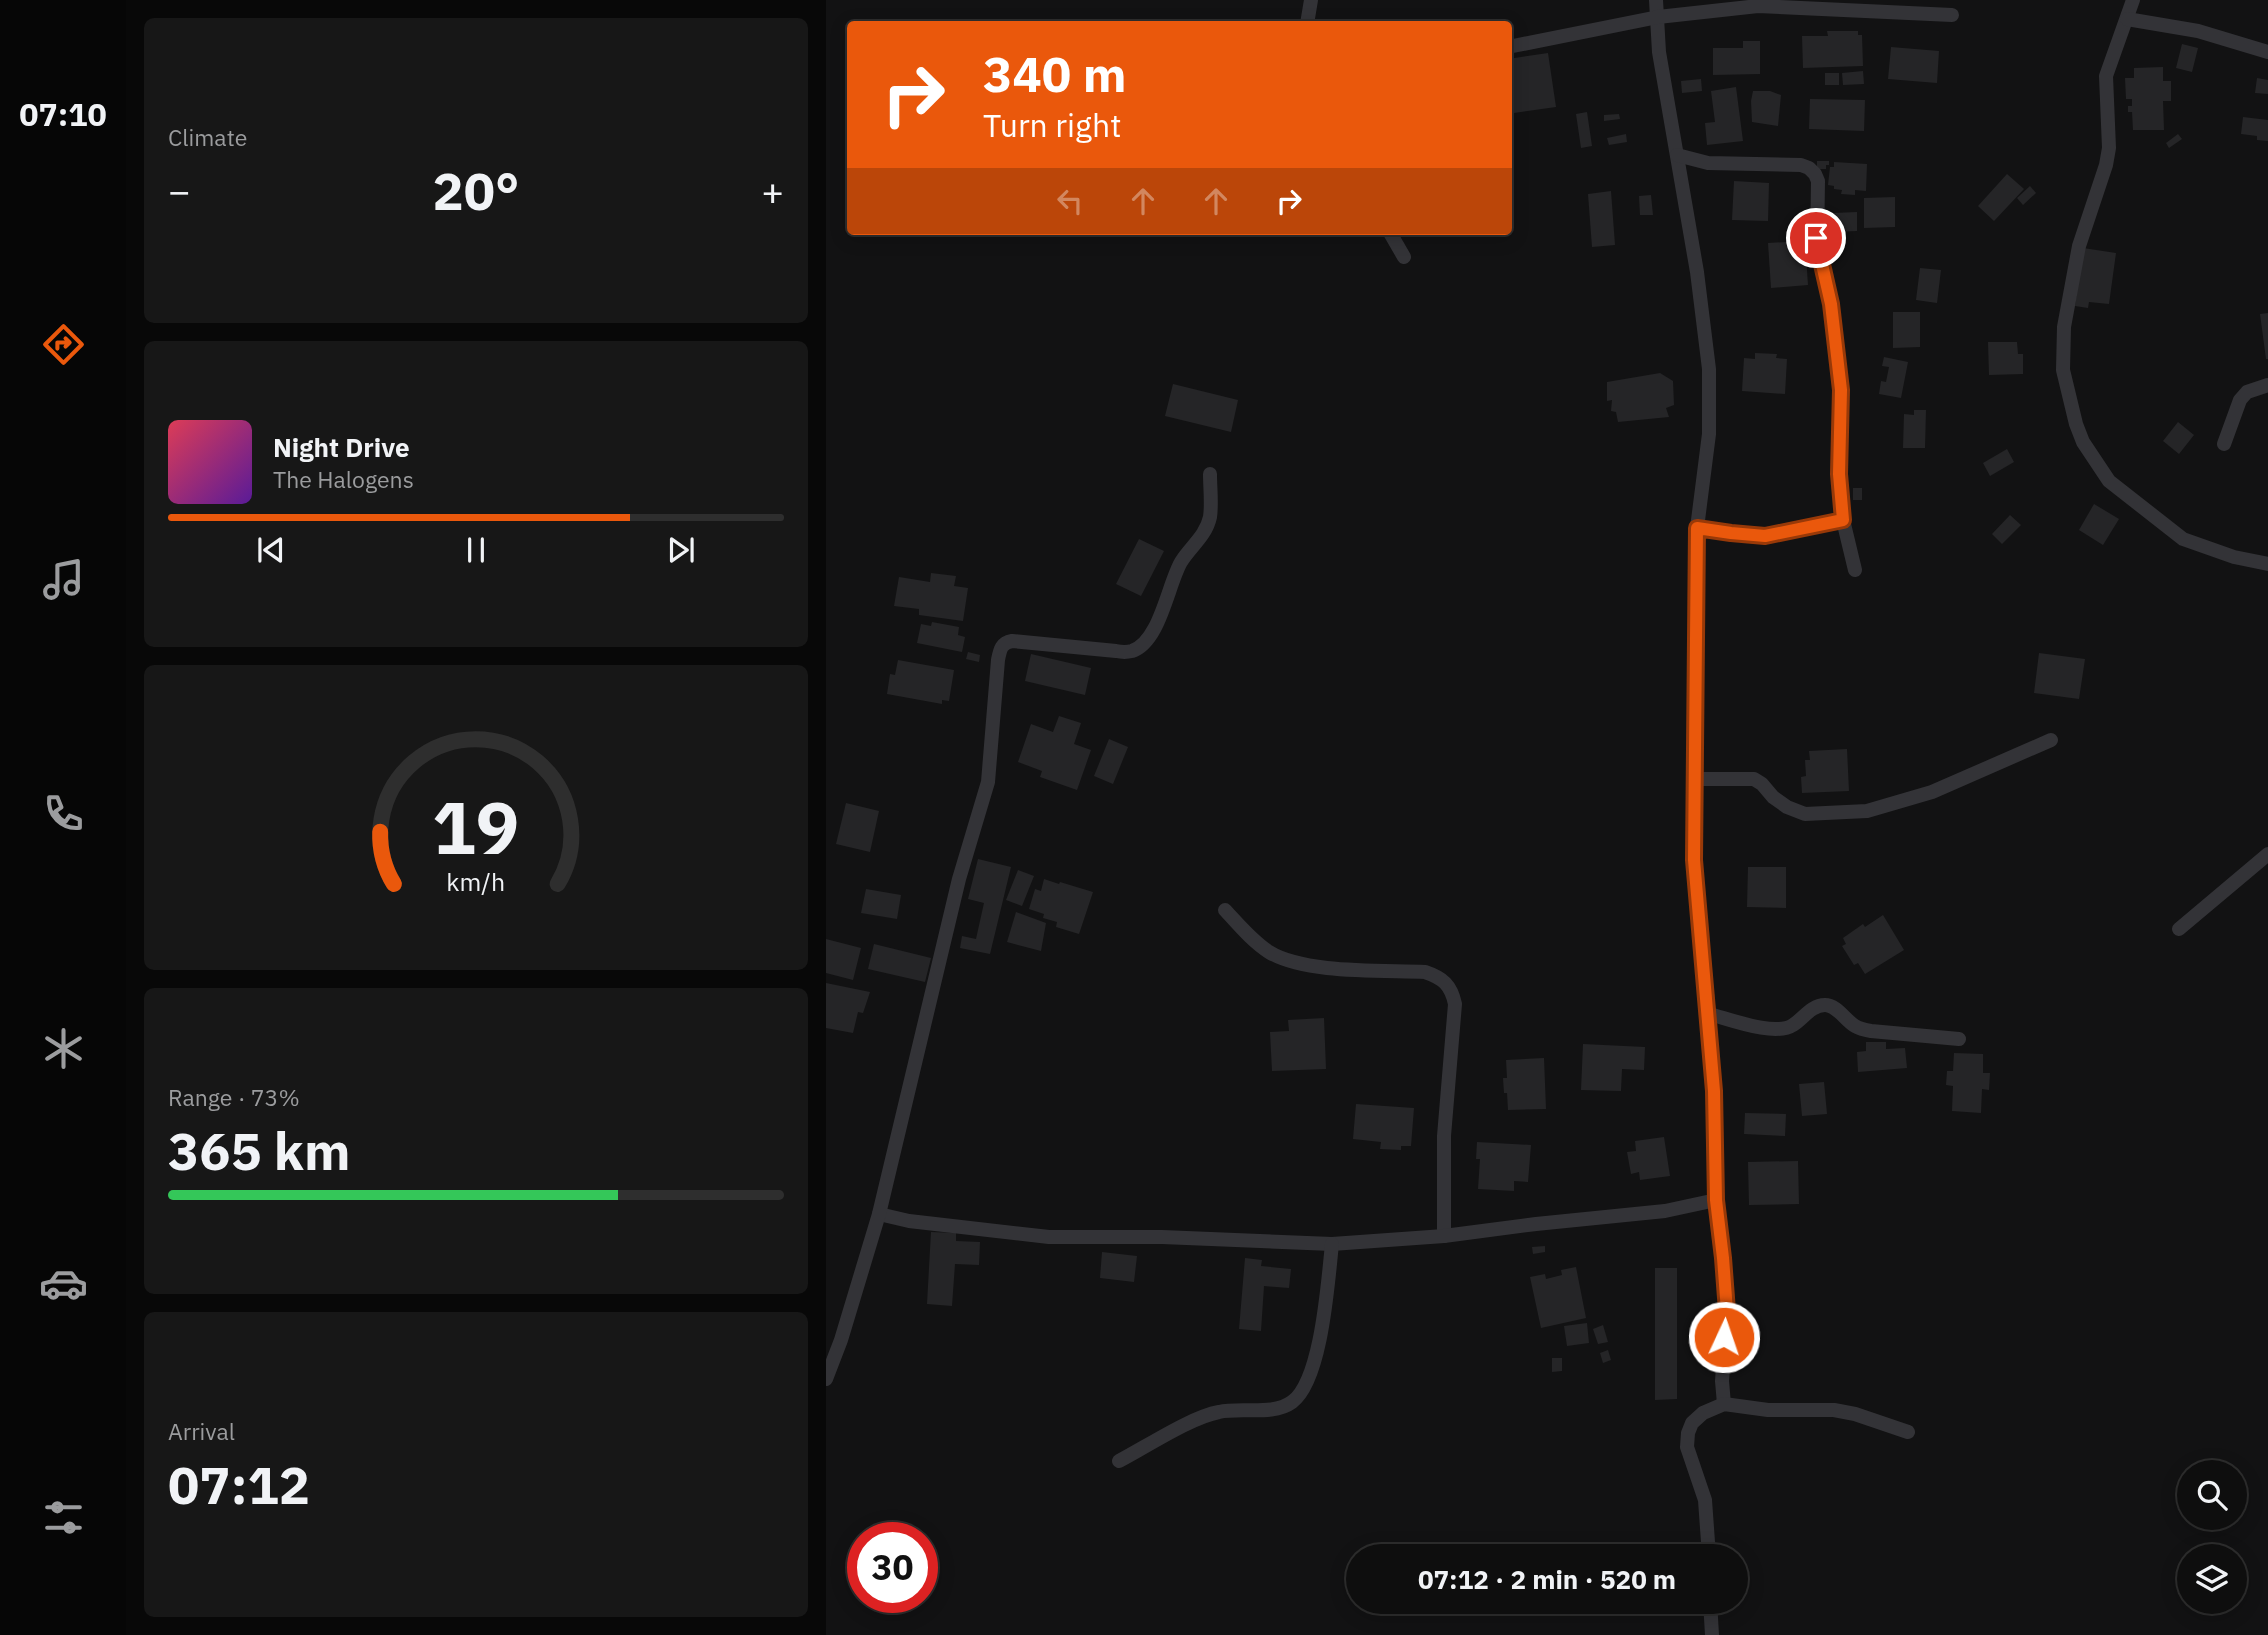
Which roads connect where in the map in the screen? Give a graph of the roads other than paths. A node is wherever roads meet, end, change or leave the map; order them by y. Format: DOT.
graph roads {
  1 [pos="1311,0"];
  2 [pos="1656,0"];
  3 [pos="2133,0"];
  4 [pos="1835,5"];
  5 [pos="1952,15"];
  6 [pos="1658,17"];
  7 [pos="2127,19"];
  8 [pos="1308,21"];
  9 [pos="1512,46"];
  10 [pos="2268,52"];
  11 [pos="1677,155"];
  12 [pos="1391,235"];
  13 [pos="1404,257"];
  14 [pos="2268,384"];
  15 [pos="2224,444"];
  16 [pos="1210,474"];
  17 [pos="1843,520"];
  18 [pos="1697,528"];
  19 [pos="2268,564"];
  20 [pos="1855,570"];
  21 [pos="2051,740"];
  22 [pos="1694,779"];
  23 [pos="2268,854"];
  24 [pos="1225,910"];
  25 [pos="2179,929"];
  26 [pos="1709,1014"];
  27 [pos="1959,1039"];
  28 [pos="1716,1200"];
  29 [pos="879,1214"];
  30 [pos="1444,1236"];
  31 [pos="1332,1244"];
  32 [pos="826,1379"];
  33 [pos="1724,1404"];
  34 [pos="1908,1432"];
  35 [pos="1119,1461"];
  36 [pos="1708,1544"];
  37 [pos="1711,1614"];
  38 [pos="1712,1635"];
  1 -- 8 [label="street"];
  2 -- 6 [label="street"];
  3 -- 7 [label="street"];
  4 -- 5 [label="street"];
  4 -- 6 [label="street"];
  6 -- 9 [label="street"];
  6 -- 11 [label="street"];
  7 -- 10 [label="street"];
  7 -- 19 [label="street"];
  11 -- 17 [label="street"];
  11 -- 18 [label="street"];
  12 -- 13 [label="street"];
  14 -- 15 [label="street"];
  16 -- 29 [label="street"];
  17 -- 18 [label="street"];
  17 -- 20 [label="street"];
  18 -- 22 [label="street"];
  21 -- 22 [label="street"];
  22 -- 26 [label="street"];
  23 -- 25 [label="street"];
  24 -- 30 [label="street"];
  26 -- 27 [label="street"];
  26 -- 28 [label="street"];
  28 -- 30 [label="street"];
  28 -- 33 [label="street"];
  29 -- 31 [label="street"];
  29 -- 32 [label="street"];
  30 -- 31 [label="street"];
  31 -- 35 [label="street"];
  33 -- 34 [label="street"];
  33 -- 36 [label="street"];
  37 -- 38 [label="street"];
}
